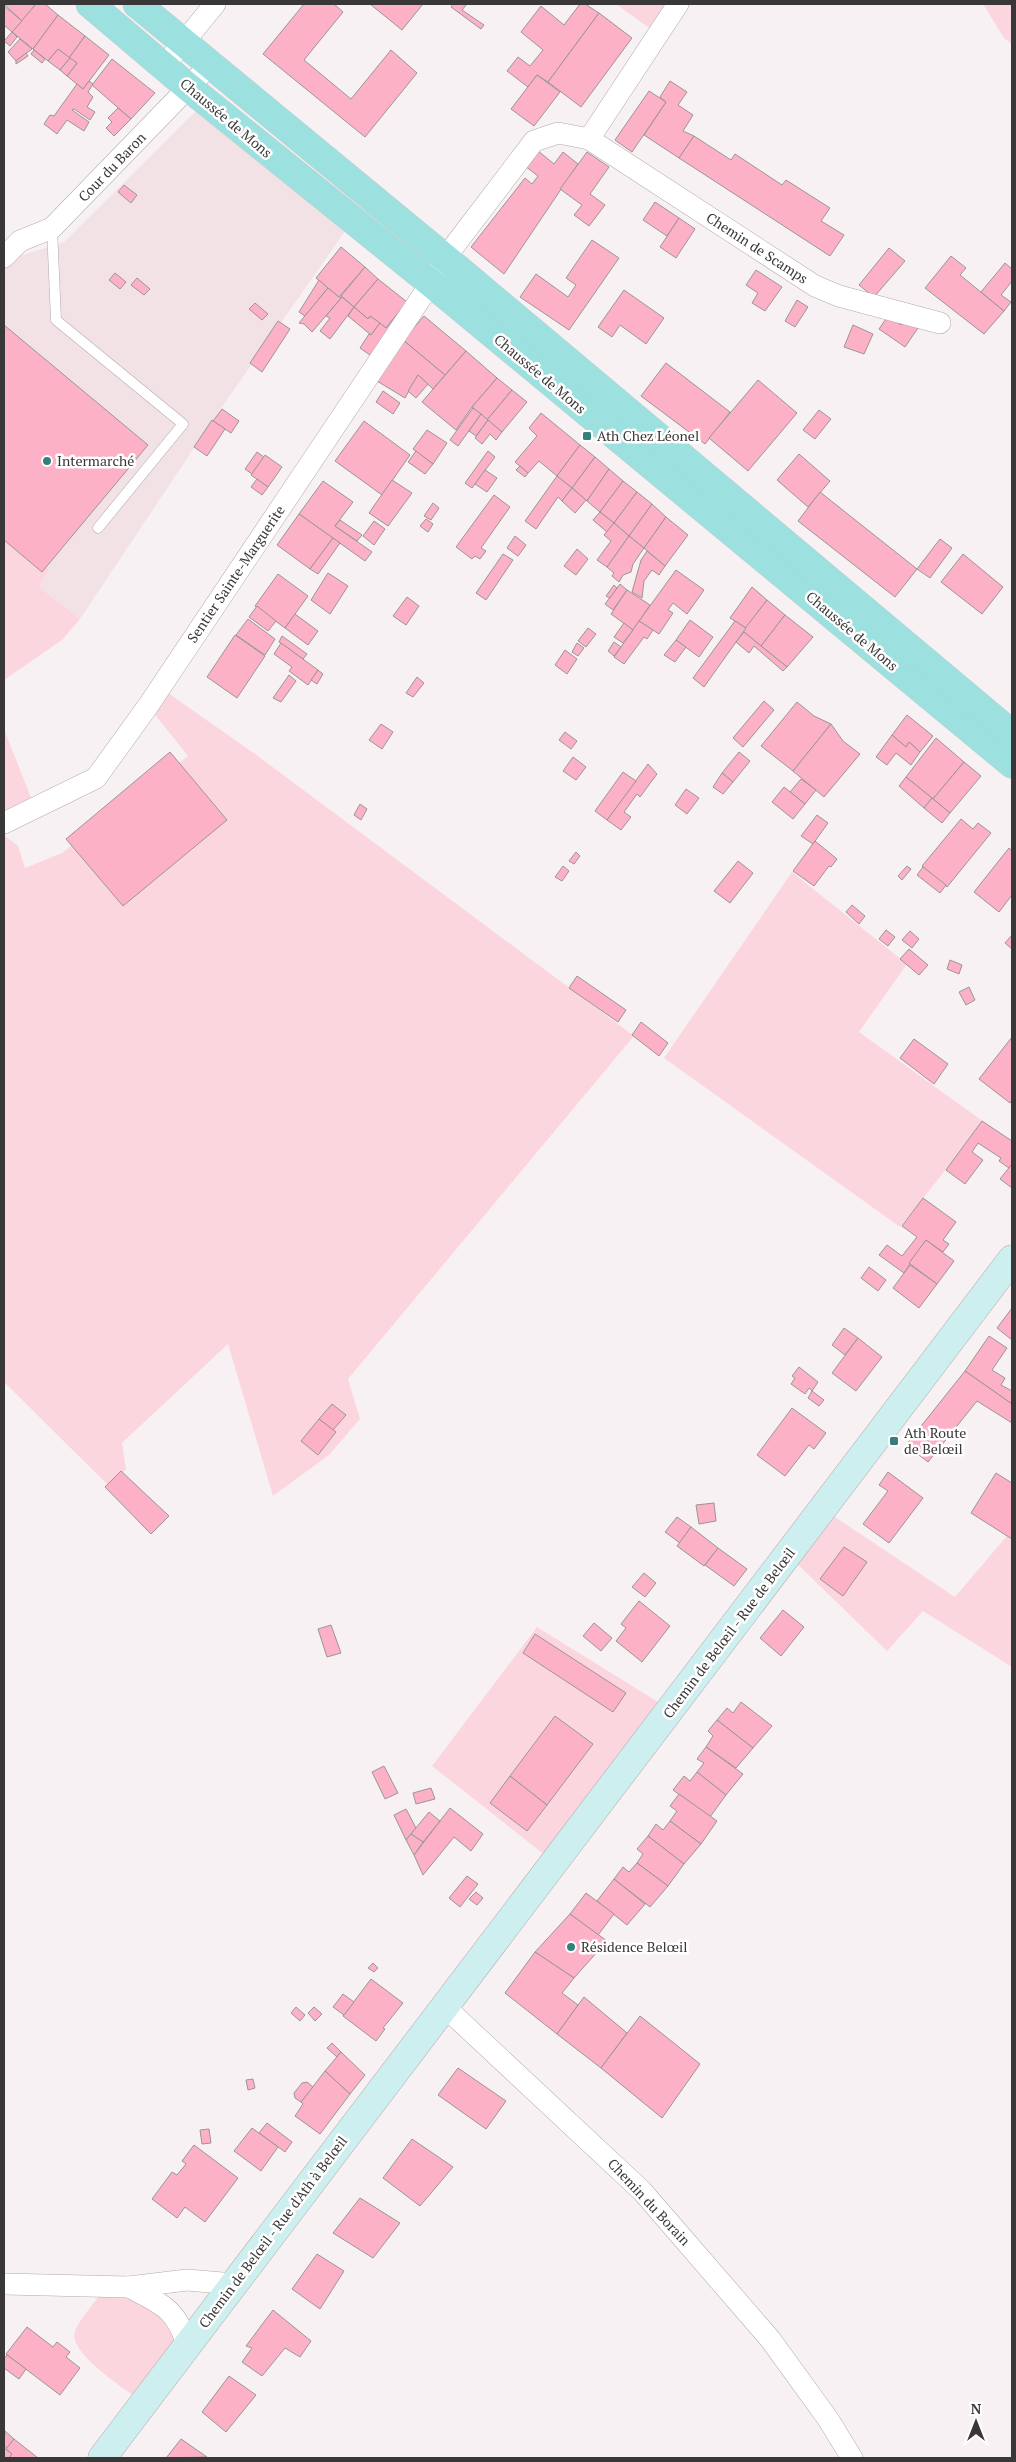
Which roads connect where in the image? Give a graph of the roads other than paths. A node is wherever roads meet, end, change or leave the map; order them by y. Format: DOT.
graph roads {
  1 [pos="90,4"];
  2 [pos="137,4"];
  3 [pos="215,4"];
  4 [pos="678,4"];
  5 [pos="184,43"];
  6 [pos="211,64"];
  7 [pos="164,66"];
  8 [pos="188,88"];
  9 [pos="589,139"];
  10 [pos="52,228"];
  11 [pos="4,257"];
  12 [pos="445,258"];
  13 [pos="431,283"];
  14 [pos="940,323"];
  15 [pos="98,528"];
  16 [pos="1012,734"];
  17 [pos="1012,764"];
  18 [pos="4,823"];
  19 [pos="1012,1259"];
  20 [pos="445,2007"];
  21 [pos="4,2284"];
  22 [pos="234,2284"];
  23 [pos="129,2288"];
  24 [pos="187,2346"];
  25 [pos="102,2458"];
  26 [pos="852,2458"];
  1 -- 7 [label="main road, Chaussée de Mons"];
  2 -- 5 [label="main road, Chaussée de Mons"];
  3 -- 5 [label="street"];
  4 -- 9 [label="street"];
  5 -- 6 [label="main road, Chaussée de Mons"];
  5 -- 7 [label="street"];
  6 -- 8 [label="street, Cour du Baron"];
  6 -- 12 [label="main road, Chaussée de Mons"];
  7 -- 8 [label="main road, Chaussée de Mons"];
  8 -- 10 [label="street, Cour du Baron"];
  8 -- 13 [label="main road, Chaussée de Mons"];
  9 -- 12 [label="street, Chemin de Scamps"];
  9 -- 14 [label="street, Chemin de Scamps"];
  10 -- 11 [label="street, Cour du Baron"];
  10 -- 15 [label="lane"];
  12 -- 13 [label="street, Sentier Sainte-Marguerite"];
  12 -- 16 [label="main road, Chaussée de Mons"];
  13 -- 17 [label="main road, Chaussée de Mons"];
  13 -- 18 [label="street, Sentier Sainte-Marguerite"];
  19 -- 20 [label="street, Chemin de Belœil - Rue de Belœil"];
  20 -- 22 [label="street, Chemin de Belœil - Rue d'Ath à Belœil"];
  20 -- 26 [label="street, Chemin du Borain"];
  21 -- 23 [label="street"];
  22 -- 23 [label="street"];
  22 -- 24 [label="street, Chemin de Belœil - Rue d'Ath à Belœil"];
  23 -- 24 [label="street"];
  24 -- 25 [label="street, Chemin de Belœil - Rue d'Ath à Belœil"];
}
